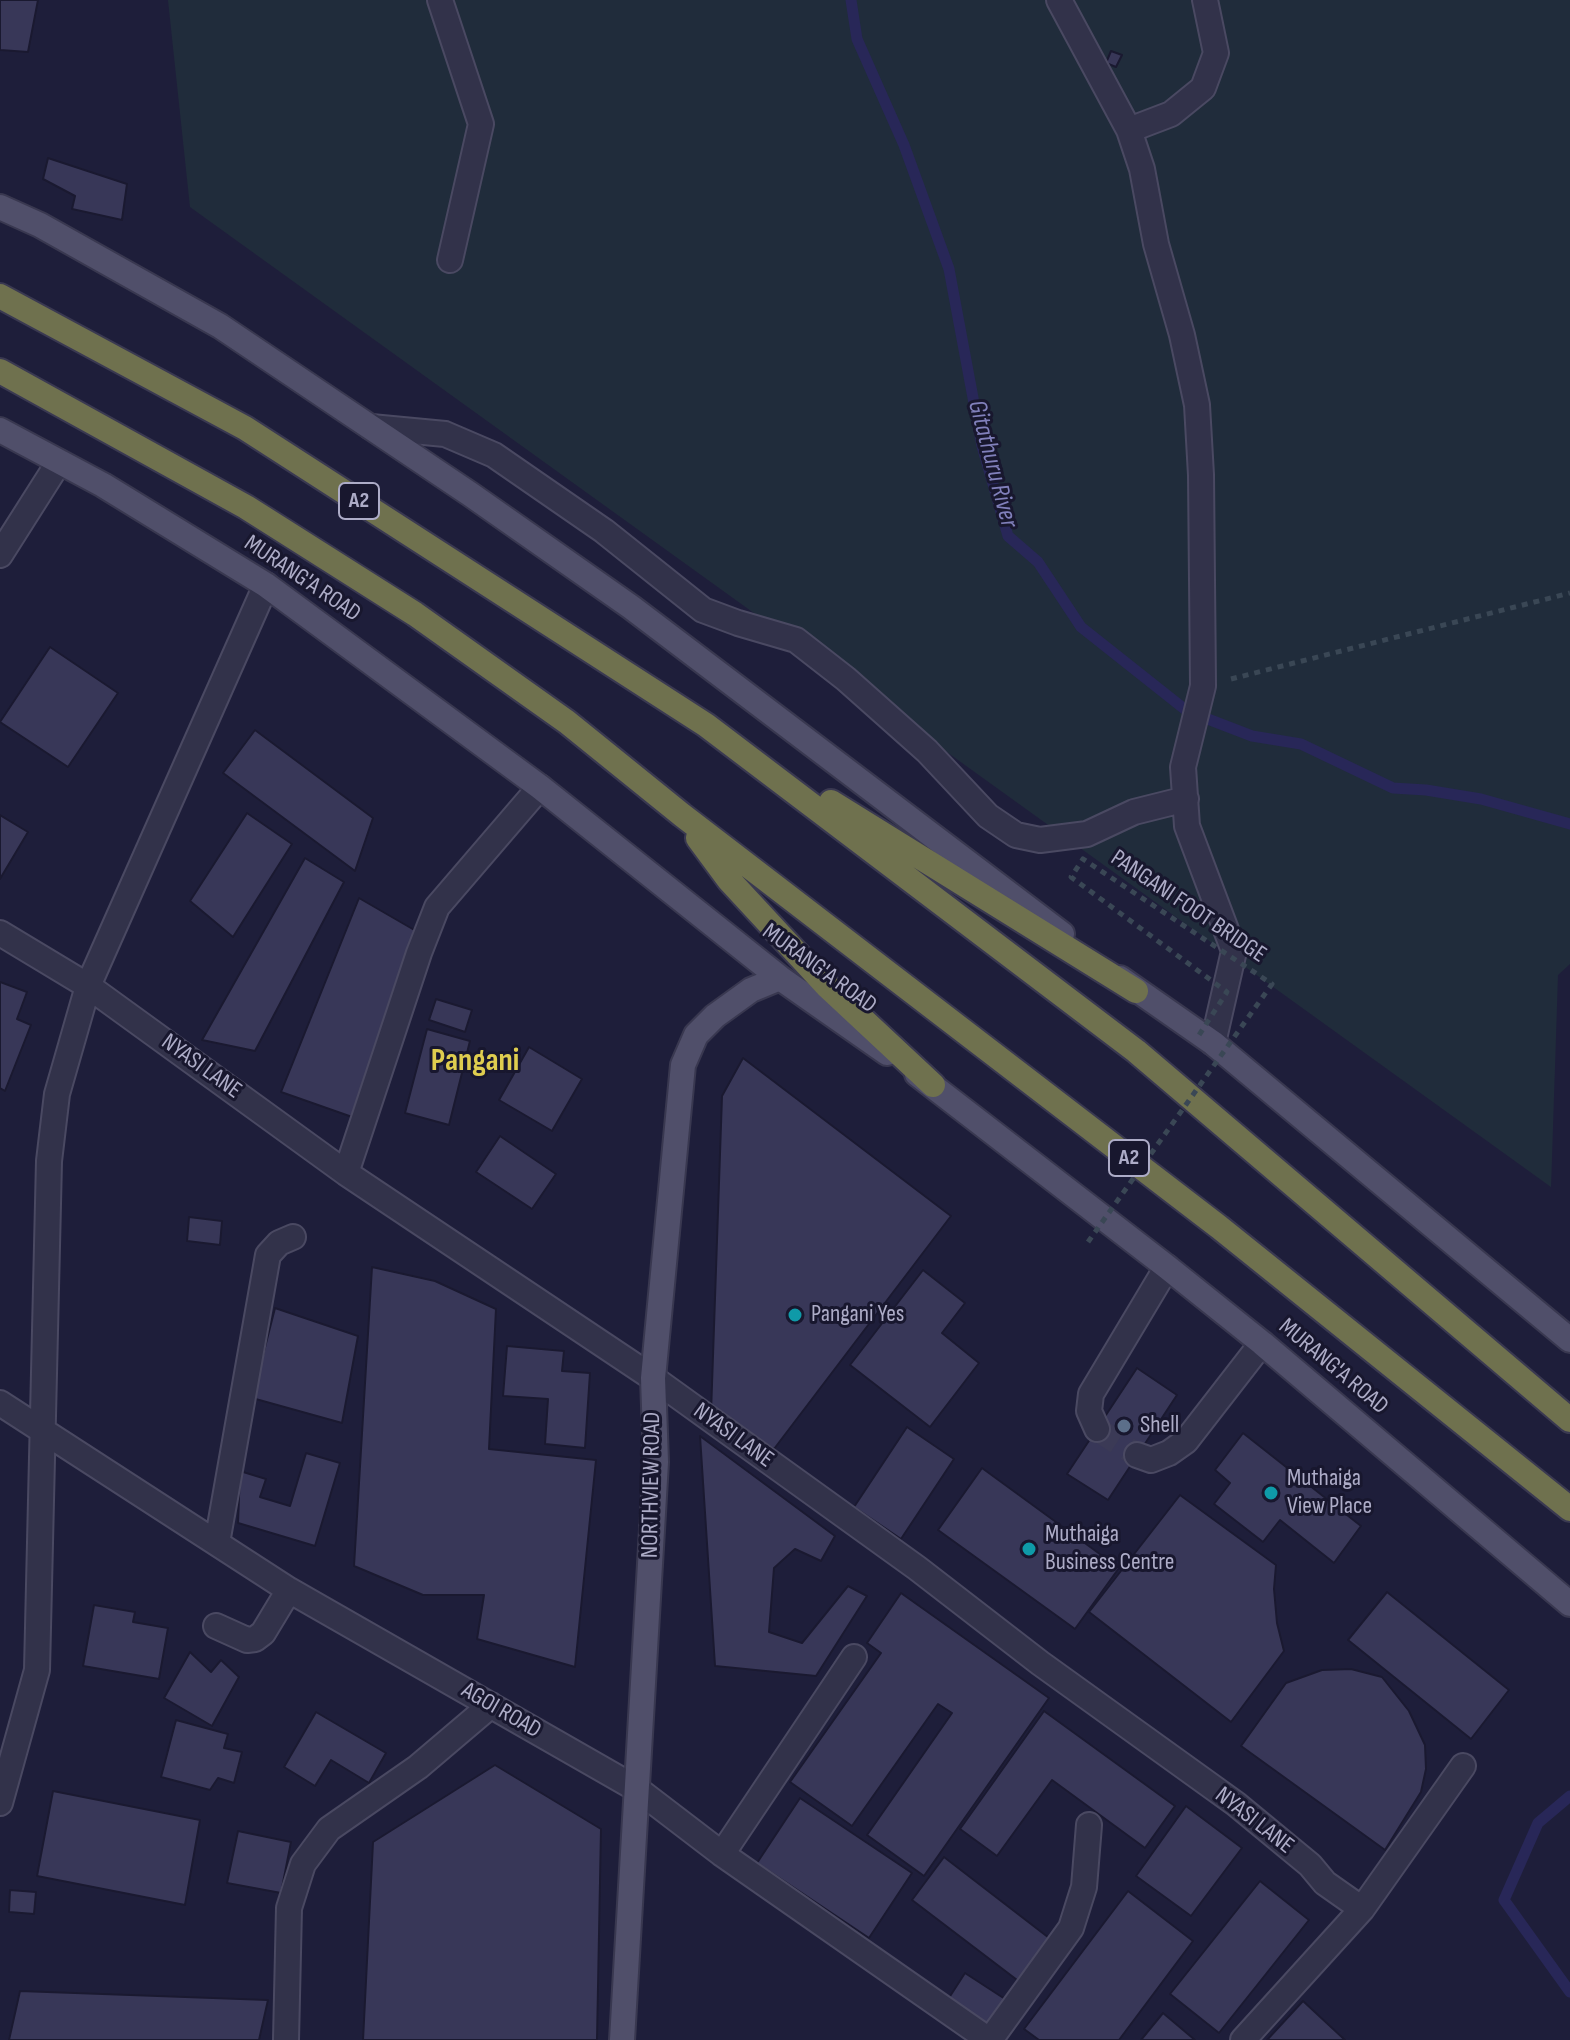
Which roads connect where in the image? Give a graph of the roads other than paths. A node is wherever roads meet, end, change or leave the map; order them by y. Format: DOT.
graph roads {
  1 [pos="440,0"];
  2 [pos="1059,0"];
  3 [pos="1205,0"];
  4 [pos="1129,130"];
  5 [pos="0,207"];
  6 [pos="450,260"];
  7 [pos="0,296"];
  8 [pos="0,371"];
  9 [pos="371,427"];
  10 [pos="0,430"];
  11 [pos="59,462"];
  12 [pos="0,555"];
  13 [pos="266,585"];
  14 [pos="706,725"];
  15 [pos="540,787"];
  16 [pos="1186,799"];
  17 [pos="682,815"];
  18 [pos="0,933"];
  19 [pos="780,978"];
  20 [pos="88,986"];
  21 [pos="1136,991"];
  22 [pos="1206,1039"];
  23 [pos="933,1085"];
  24 [pos="346,1173"];
  25 [pos="293,1237"];
  26 [pos="1167,1267"];
  27 [pos="1570,1340"];
  28 [pos="1262,1343"];
  29 [pos="653,1378"];
  30 [pos="0,1403"];
  31 [pos="1570,1420"];
  32 [pos="1097,1429"];
  33 [pos="42,1431"];
  34 [pos="1137,1455"];
  35 [pos="1570,1509"];
  36 [pos="217,1543"];
  37 [pos="289,1590"];
  38 [pos="1570,1604"];
  39 [pos="216,1626"];
  40 [pos="854,1657"];
  41 [pos="491,1705"];
  42 [pos="1463,1766"];
  43 [pos="637,1789"];
  44 [pos="0,1803"];
  45 [pos="1089,1825"];
  46 [pos="722,1854"];
  47 [pos="1362,1909"];
  48 [pos="286,2040"];
  49 [pos="622,2040"];
  50 [pos="990,2040"];
  51 [pos="1243,2040"];
  1 -- 6 [label="street"];
  2 -- 4 [label="street"];
  3 -- 4 [label="street"];
  4 -- 16 [label="street"];
  5 -- 9 [label="main road"];
  7 -- 14 [label="highway, A2"];
  8 -- 17 [label="highway, MURANG'A ROAD / A2"];
  9 -- 16 [label="street"];
  9 -- 21 [label="main road"];
  10 -- 11 [label="main road, MURANG'A ROAD"];
  11 -- 12 [label="street"];
  11 -- 13 [label="main road, MURANG'A ROAD"];
  13 -- 15 [label="main road, MURANG'A ROAD"];
  13 -- 20 [label="street"];
  14 -- 21 [label="highway"];
  14 -- 31 [label="highway, A2"];
  15 -- 19 [label="main road, MURANG'A ROAD"];
  15 -- 24 [label="street"];
  16 -- 22 [label="street"];
  17 -- 23 [label="highway"];
  17 -- 35 [label="highway, MURANG'A ROAD / A2"];
  18 -- 20 [label="street, NYASI LANE"];
  19 -- 23 [label="main road, MURANG'A ROAD"];
  19 -- 29 [label="main road, NORTHVIEW ROAD"];
  20 -- 24 [label="street, NYASI LANE"];
  20 -- 33 [label="street"];
  21 -- 22 [label="main road"];
  22 -- 27 [label="main road"];
  23 -- 26 [label="main road, MURANG'A ROAD"];
  24 -- 29 [label="street, NYASI LANE"];
  25 -- 36 [label="street"];
  26 -- 28 [label="main road, MURANG'A ROAD"];
  26 -- 32 [label="street"];
  28 -- 34 [label="street"];
  28 -- 38 [label="main road, MURANG'A ROAD"];
  29 -- 43 [label="main road, NORTHVIEW ROAD"];
  29 -- 47 [label="street, NYASI LANE"];
  30 -- 33 [label="street, AGOI ROAD"];
  33 -- 36 [label="street, AGOI ROAD"];
  33 -- 44 [label="street"];
  36 -- 37 [label="street, AGOI ROAD"];
  37 -- 39 [label="street"];
  37 -- 41 [label="street, AGOI ROAD"];
  40 -- 46 [label="street"];
  41 -- 43 [label="street, AGOI ROAD"];
  41 -- 48 [label="street"];
  42 -- 47 [label="street"];
  43 -- 46 [label="street, AGOI ROAD"];
  43 -- 49 [label="main road, NORTHVIEW ROAD"];
  45 -- 50 [label="street"];
  46 -- 50 [label="street, AGOI ROAD"];
  47 -- 51 [label="street"];
}
